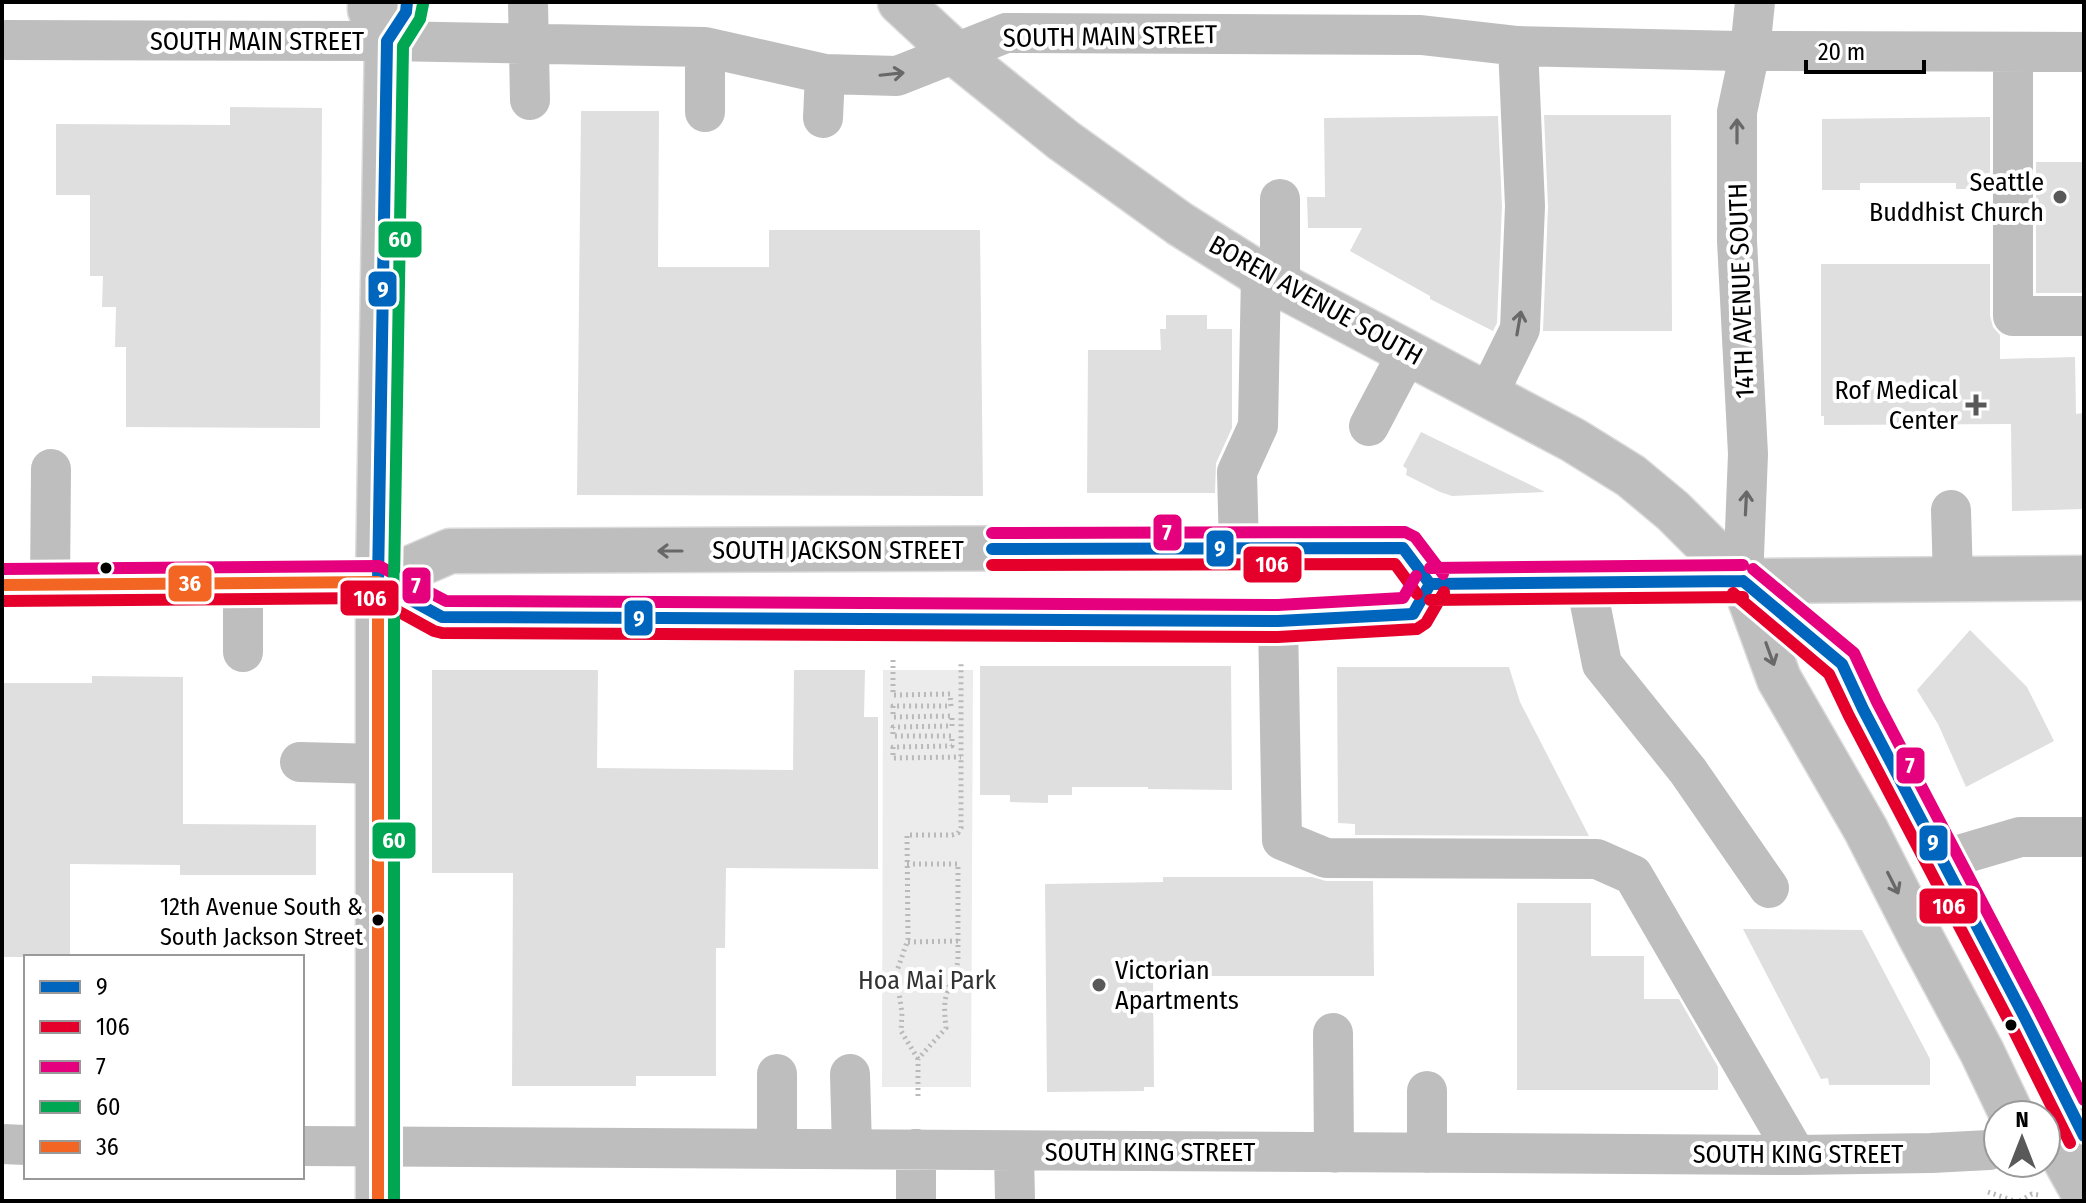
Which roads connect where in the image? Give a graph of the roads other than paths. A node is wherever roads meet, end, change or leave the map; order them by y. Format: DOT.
graph roads {
  1 [pos="370,2"];
  2 [pos="407,2"];
  3 [pos="528,2"];
  4 [pos="900,2"];
  5 [pos="1755,2"];
  6 [pos="2,40"];
  7 [pos="387,41"];
  8 [pos="528,44"];
  9 [pos="1518,46"];
  10 [pos="705,47"];
  11 [pos="1750,51"];
  12 [pos="2013,52"];
  13 [pos="2084,52"];
  14 [pos="955,53"];
  15 [pos="825,74"];
  16 [pos="530,100"];
  17 [pos="705,112"];
  18 [pos="823,118"];
  19 [pos="1280,199"];
  20 [pos="1271,280"];
  21 [pos="2084,316"];
  22 [pos="1408,352"];
  23 [pos="1488,394"];
  24 [pos="1369,426"];
  25 [pos="51,469"];
  26 [pos="1951,510"];
  27 [pos="1239,548"];
  28 [pos="2084,578"];
  29 [pos="1953,580"];
  30 [pos="1743,581"];
  31 [pos="378,582"];
  32 [pos="243,583"];
  33 [pos="1586,583"];
  34 [pos="1430,584"];
  35 [pos="2,585"];
  36 [pos="50,585"];
  37 [pos="1278,621"];
  38 [pos="243,652"];
  39 [pos="300,762"];
  40 [pos="378,764"];
  41 [pos="2084,837"];
  42 [pos="1942,860"];
  43 [pos="1769,888"];
  44 [pos="1333,1033"];
  45 [pos="777,1074"];
  46 [pos="850,1074"];
  47 [pos="1427,1091"];
  48 [pos="2004,1099"];
  49 [pos="2084,1136"];
  50 [pos="2,1144"];
  51 [pos="24,1145"];
  52 [pos="304,1146"];
  53 [pos="378,1146"];
  54 [pos="777,1149"];
  55 [pos="852,1149"];
  56 [pos="916,1149"];
  57 [pos="1982,1150"];
  58 [pos="1014,1151"];
  59 [pos="1334,1153"];
  60 [pos="1427,1153"];
  61 [pos="2062,1154"];
  62 [pos="1796,1155"];
  63 [pos="2084,1194"];
  64 [pos="378,1201"];
  65 [pos="916,1201"];
  66 [pos="1015,1201"];
  1 -- 7 [label="main road"];
  2 -- 7 [label="main road"];
  3 -- 8 [label="street"];
  4 -- 14 [label="main road, BOREN AVENUE SOUTH"];
  5 -- 11 [label="street, 14TH AVENUE SOUTH"];
  6 -- 7 [label="street, SOUTH MAIN STREET"];
  7 -- 8 [label="street, SOUTH MAIN STREET"];
  7 -- 31 [label="main road"];
  8 -- 10 [label="street, SOUTH MAIN STREET"];
  8 -- 16 [label="street"];
  9 -- 11 [label="street, SOUTH MAIN STREET"];
  9 -- 14 [label="street, SOUTH MAIN STREET"];
  23 -- 9 [label="street, one-way"];
  10 -- 15 [label="street, SOUTH MAIN STREET"];
  10 -- 17 [label="street"];
  11 -- 12 [label="street, SOUTH MAIN STREET"];
  30 -- 11 [label="street, 14TH AVENUE SOUTH, one-way"];
  12 -- 13 [label="street, SOUTH MAIN STREET"];
  12 -- 21 [label="street"];
  15 -- 14 [label="street, SOUTH MAIN STREET, one-way"];
  14 -- 20 [label="main road, BOREN AVENUE SOUTH"];
  15 -- 18 [label="street"];
  19 -- 20 [label="street"];
  20 -- 22 [label="main road, BOREN AVENUE SOUTH"];
  20 -- 27 [label="street"];
  22 -- 23 [label="main road, BOREN AVENUE SOUTH"];
  22 -- 24 [label="street"];
  23 -- 30 [label="main road, BOREN AVENUE SOUTH"];
  25 -- 36 [label="street"];
  26 -- 29 [label="street"];
  27 -- 31 [label="main road, SOUTH JACKSON STREET, one-way"];
  27 -- 34 [label="main road, SOUTH JACKSON STREET"];
  28 -- 29 [label="main road"];
  29 -- 30 [label="main road"];
  30 -- 33 [label="main road"];
  30 -- 42 [label="main road, BOREN AVENUE SOUTH"];
  30 -- 48 [label="main road, one-way"];
  31 -- 32 [label="main road, SOUTH JACKSON STREET"];
  31 -- 37 [label="main road, SOUTH JACKSON STREET"];
  31 -- 40 [label="main road"];
  32 -- 36 [label="main road, SOUTH JACKSON STREET"];
  32 -- 38 [label="street"];
  33 -- 34 [label="main road"];
  33 -- 43 [label="street"];
  34 -- 37 [label="main road, SOUTH JACKSON STREET"];
  35 -- 36 [label="main road, SOUTH JACKSON STREET"];
  37 -- 62 [label="street"];
  39 -- 40 [label="street"];
  40 -- 53 [label="main road"];
  41 -- 42 [label="street"];
  42 -- 49 [label="main road, BOREN AVENUE SOUTH"];
  44 -- 59 [label="street"];
  45 -- 54 [label="street"];
  46 -- 55 [label="street"];
  47 -- 60 [label="street"];
  50 -- 51 [label="street"];
  52 -- 53 [label="street, SOUTH KING STREET"];
  53 -- 54 [label="street, SOUTH KING STREET"];
  53 -- 64 [label="main road"];
  54 -- 55 [label="street, SOUTH KING STREET"];
  55 -- 56 [label="street, SOUTH KING STREET"];
  56 -- 58 [label="street, SOUTH KING STREET"];
  56 -- 65 [label="street"];
  57 -- 62 [label="street, SOUTH KING STREET"];
  58 -- 59 [label="street, SOUTH KING STREET"];
  58 -- 66 [label="street"];
  59 -- 60 [label="street, SOUTH KING STREET"];
  60 -- 62 [label="street, SOUTH KING STREET"];
  61 -- 63 [label="main road"];
}
